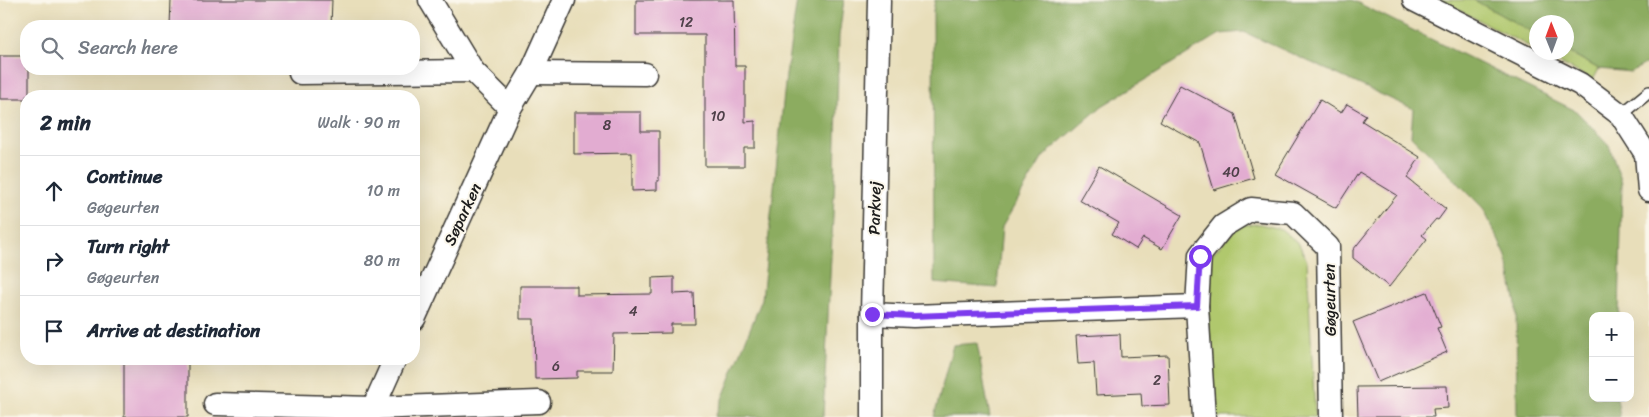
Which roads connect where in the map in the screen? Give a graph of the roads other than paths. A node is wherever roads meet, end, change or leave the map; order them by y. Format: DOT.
graph roads {
  1 [pos="430,0"];
  2 [pos="564,0"];
  3 [pos="879,0"];
  4 [pos="1414,0"];
  5 [pos="473,71"];
  6 [pos="420,72"];
  7 [pos="531,73"];
  8 [pos="645,74"];
  9 [pos="1649,92"];
  10 [pos="510,108"];
  11 [pos="1621,115"];
  12 [pos="1649,190"];
  13 [pos="420,306"];
  14 [pos="1197,306"];
  15 [pos="872,314"];
  16 [pos="392,365"];
  17 [pos="539,402"];
  18 [pos="215,404"];
  19 [pos="371,412"];
  20 [pos="872,417"];
  21 [pos="1204,417"];
  22 [pos="1331,417"];
  1 -- 5 [label="street"];
  2 -- 7 [label="street, Søparken"];
  3 -- 15 [label="street, Parkvej"];
  4 -- 11 [label="street"];
  5 -- 6 [label="street"];
  5 -- 10 [label="street"];
  7 -- 8 [label="street"];
  7 -- 10 [label="street, Søparken"];
  9 -- 11 [label="lane"];
  10 -- 13 [label="street, Søparken"];
  11 -- 12 [label="street"];
  14 -- 15 [label="street"];
  14 -- 21 [label="street, Gøgeurten"];
  14 -- 22 [label="street, Gøgeurten"];
  15 -- 20 [label="street, Parkvej"];
  16 -- 19 [label="street"];
  17 -- 19 [label="street"];
  18 -- 19 [label="street"];
}
